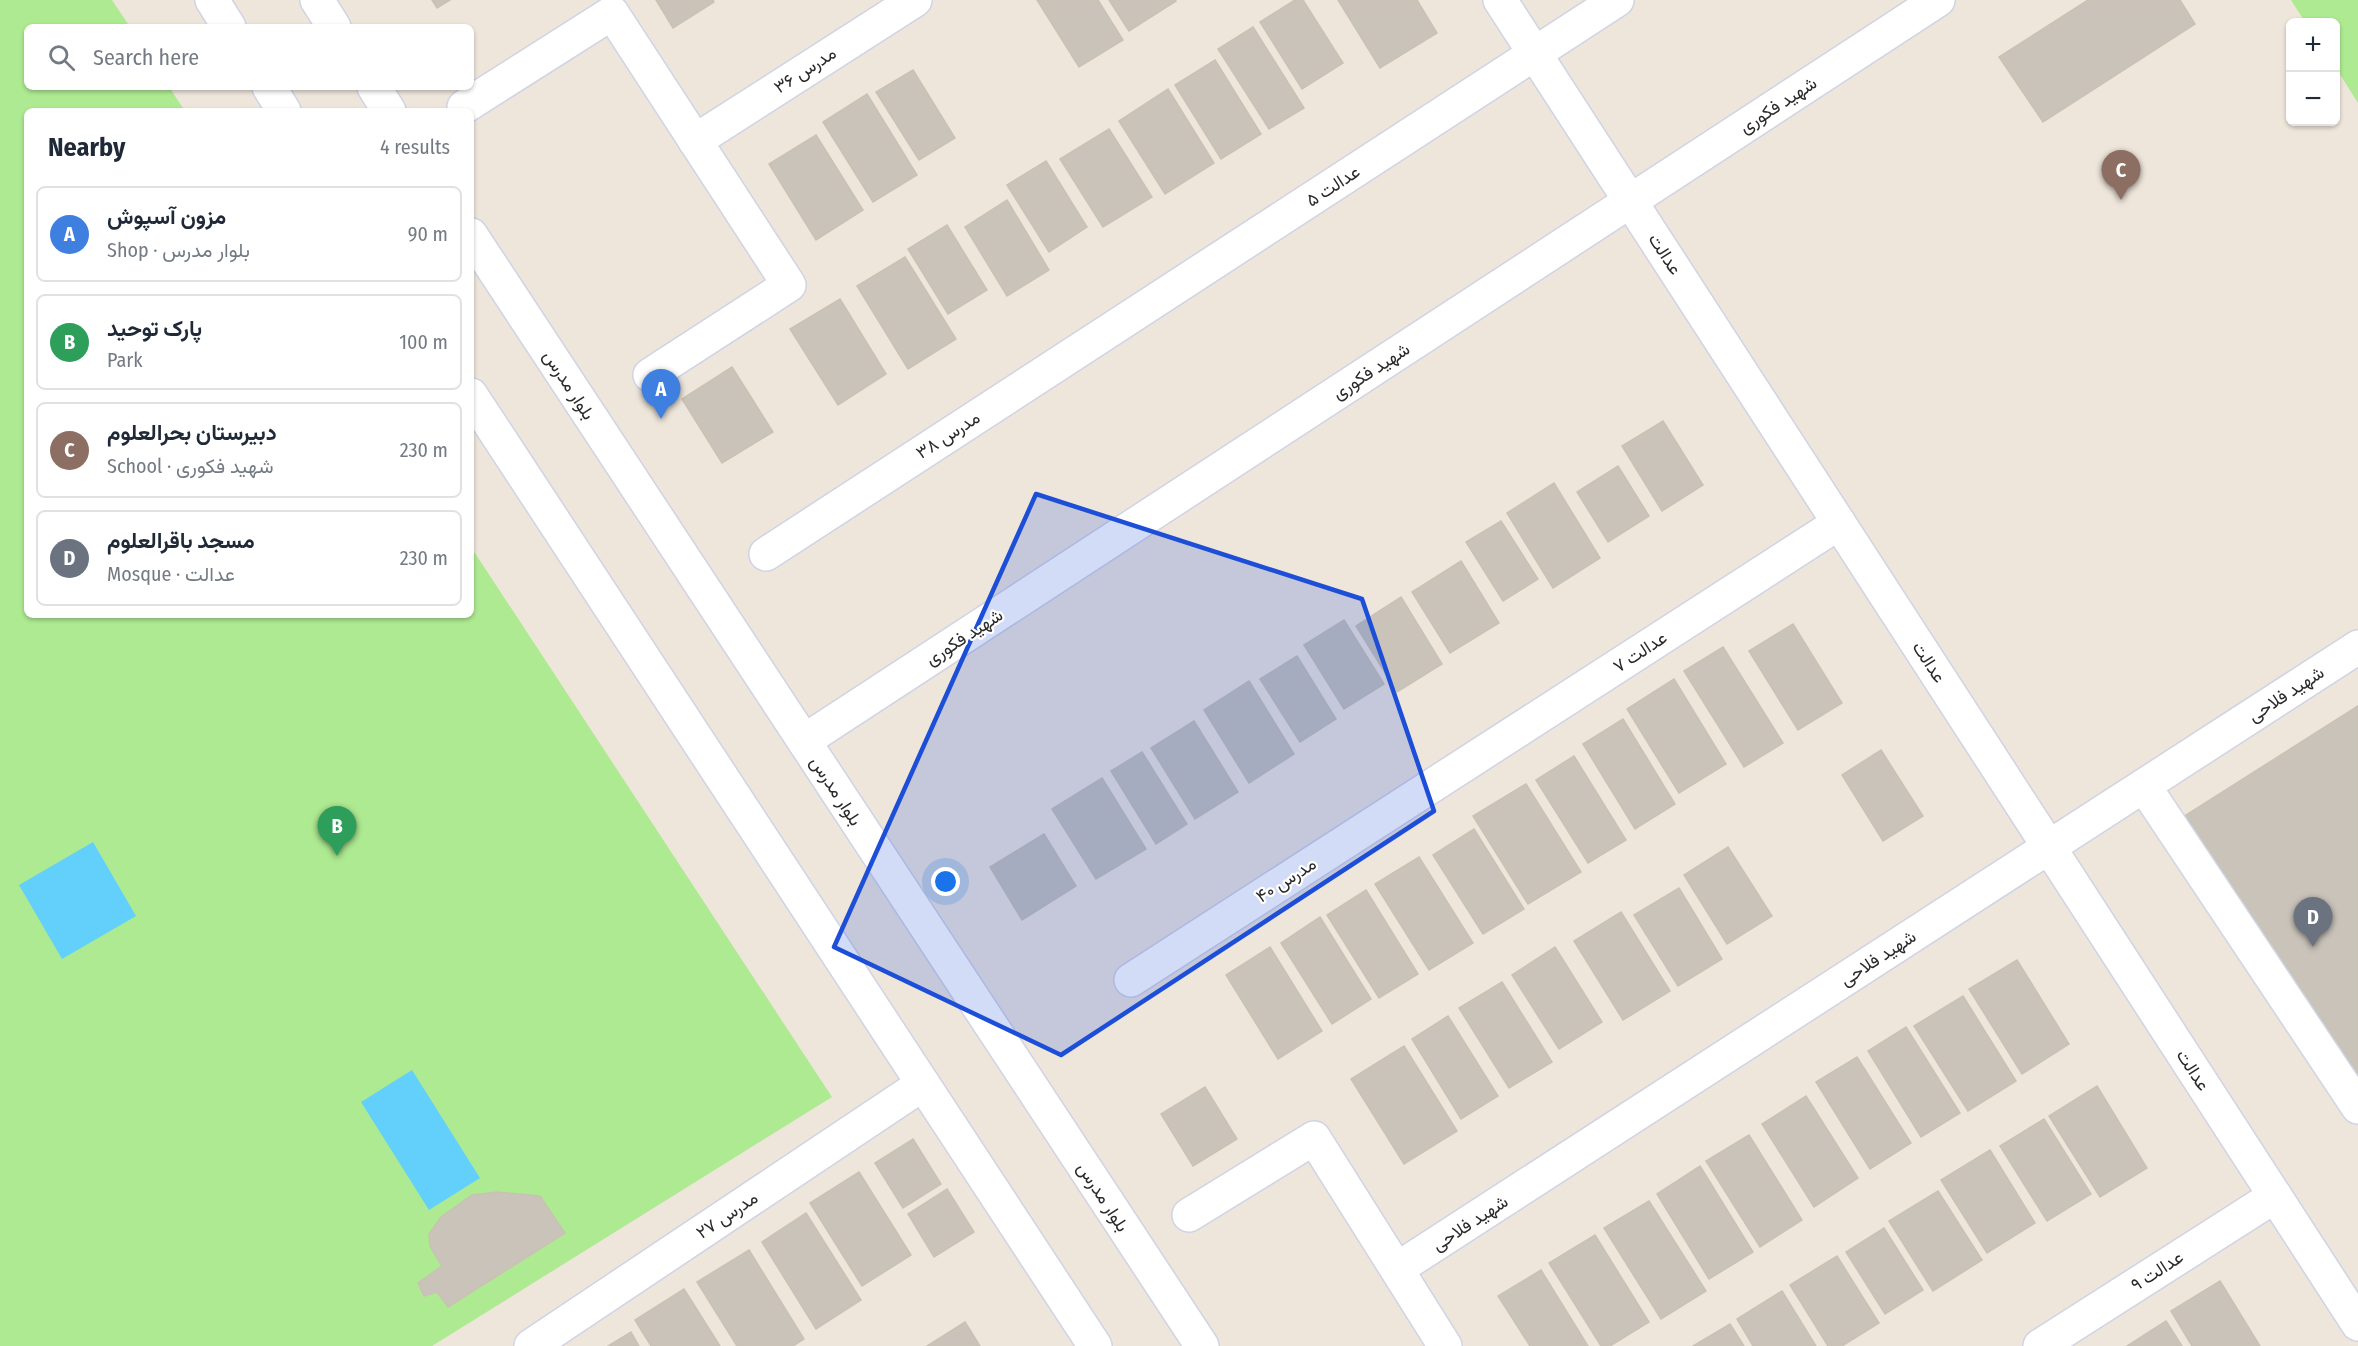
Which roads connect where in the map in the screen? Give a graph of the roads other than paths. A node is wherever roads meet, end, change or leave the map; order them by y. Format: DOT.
graph roads {
  1 [pos="212,0"];
  2 [pos="316,0"];
  3 [pos="915,0"];
  4 [pos="1500,0"];
  5 [pos="1617,0"];
  6 [pos="1938,0"];
  7 [pos="227,24"];
  8 [pos="332,24"];
  9 [pos="1535,54"];
  10 [pos="271,90"];
  11 [pos="376,90"];
  12 [pos="464,107"];
  13 [pos="282,108"];
  14 [pos="387,108"];
  15 [pos="695,141"];
  16 [pos="1630,201"];
  17 [pos="474,240"];
  18 [pos="1130,317"];
  19 [pos="650,375"];
  20 [pos="474,400"];
  21 [pos="1839,523"];
  22 [pos="766,554"];
  23 [pos="2358,647"];
  24 [pos="804,741"];
  25 [pos="1442,780"];
  26 [pos="2144,786"];
  27 [pos="2049,847"];
  28 [pos="1131,980"];
  29 [pos="923,1084"];
  30 [pos="2358,1107"];
  31 [pos="2275,1196"];
  32 [pos="1190,1215"];
  33 [pos="1397,1269"];
  34 [pos="2358,1324"];
  35 [pos="531,1346"];
  36 [pos="1095,1346"];
  37 [pos="1202,1346"];
  38 [pos="1445,1346"];
  39 [pos="2040,1346"];
  1 -- 7 [label="street"];
  2 -- 8 [label="street"];
  3 -- 15 [label="street, مدرس ۳۶"];
  4 -- 9 [label="street, عدالت"];
  5 -- 9 [label="street, عدالت ۵"];
  6 -- 16 [label="street, شهید فکوری"];
  9 -- 16 [label="street, عدالت"];
  9 -- 18 [label="street, عدالت ۵"];
  10 -- 13 [label="street"];
  11 -- 14 [label="street"];
  12 -- 15 [label="street"];
  15 -- 19 [label="street"];
  16 -- 21 [label="street, عدالت"];
  16 -- 24 [label="street, شهید فکوری"];
  17 -- 24 [label="street, بلوار مدرس"];
  18 -- 22 [label="street, مدرس ۳۸"];
  20 -- 29 [label="street"];
  21 -- 25 [label="street, عدالت ۷"];
  21 -- 27 [label="street, عدالت"];
  23 -- 26 [label="street, شهید فلاحی"];
  24 -- 37 [label="street, بلوار مدرس"];
  25 -- 28 [label="street, مدرس ۴۰"];
  26 -- 27 [label="street, شهید فلاحی"];
  26 -- 30 [label="street"];
  27 -- 31 [label="street, عدالت"];
  27 -- 33 [label="street, شهید فلاحی"];
  29 -- 35 [label="street, مدرس ۲۷"];
  29 -- 36 [label="street"];
  31 -- 34 [label="street, عدالت"];
  31 -- 39 [label="street, عدالت ۹"];
  32 -- 33 [label="street"];
  33 -- 38 [label="street"];
}
